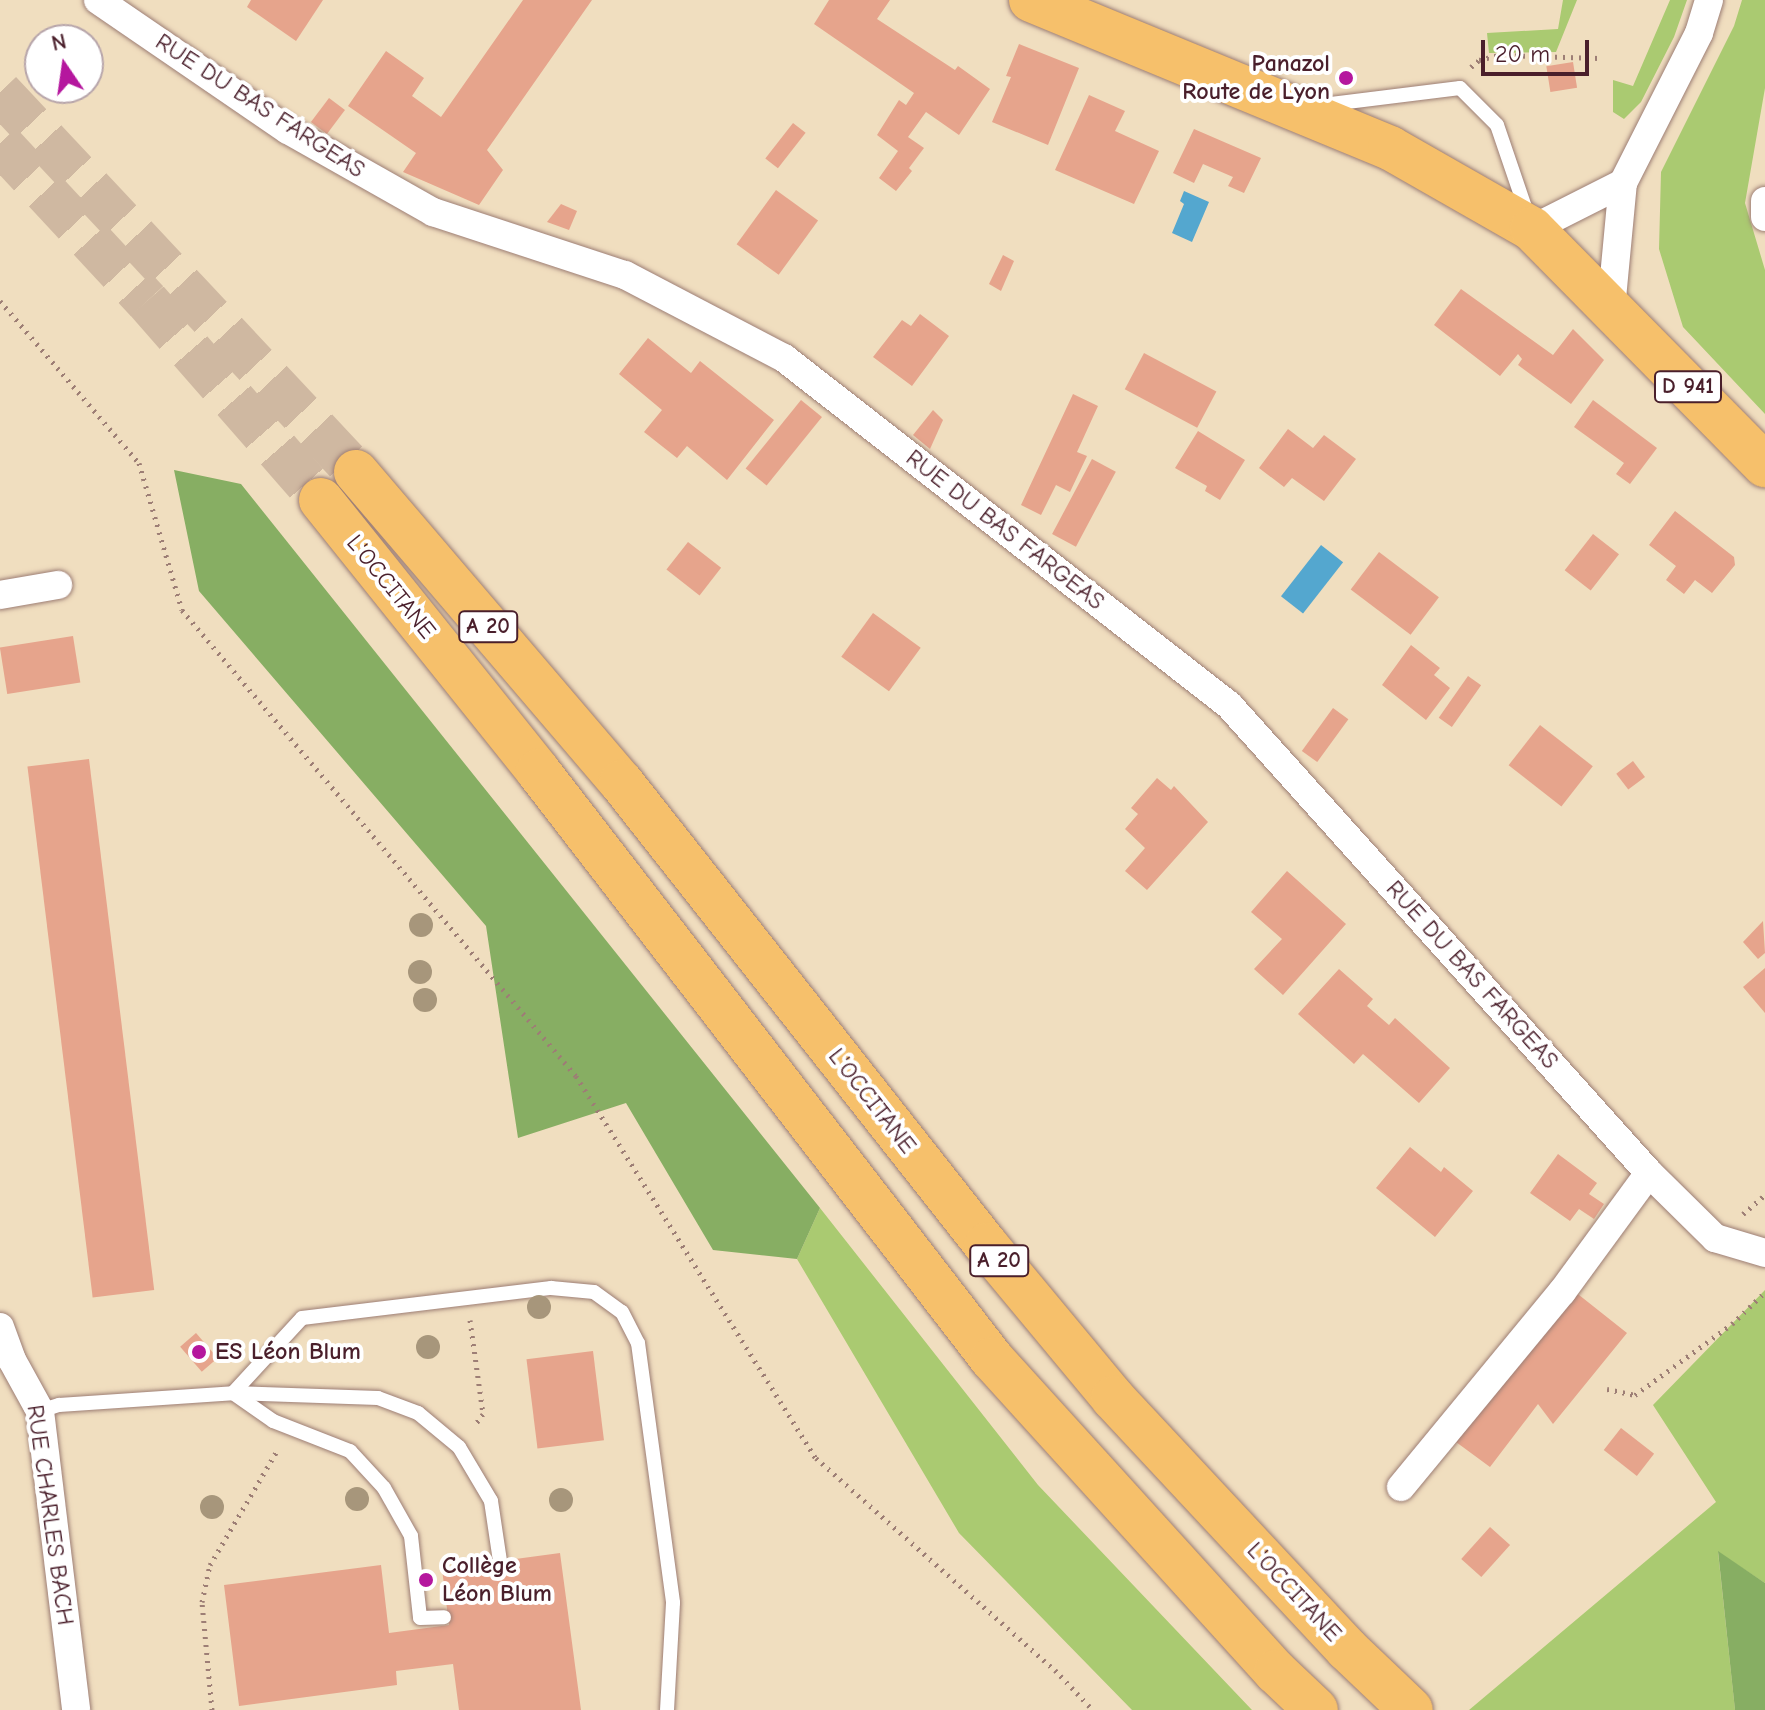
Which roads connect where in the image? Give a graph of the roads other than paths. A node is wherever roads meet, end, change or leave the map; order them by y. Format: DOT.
graph roads {
  1 [pos="98,0"];
  2 [pos="1031,0"];
  3 [pos="1709,0"];
  4 [pos="1292,109"];
  5 [pos="1623,183"];
  6 [pos="1765,201"];
  7 [pos="1765,217"];
  8 [pos="1532,229"];
  9 [pos="1611,309"];
  10 [pos="1765,465"];
  11 [pos="356,472"];
  12 [pos="321,500"];
  13 [pos="58,585"];
  14 [pos="0,595"];
  15 [pos="1649,1173"];
  16 [pos="1765,1253"];
  17 [pos="0,1327"];
  18 [pos="233,1393"];
  19 [pos="40,1411"];
  20 [pos="1401,1487"];
  21 [pos="500,1561"];
  22 [pos="444,1617"];
  23 [pos="76,1710"];
  24 [pos="667,1710"];
  25 [pos="1316,1710"];
  26 [pos="1411,1710"];
  1 -- 15 [label="street, RUE DU BAS FARGEAS"];
  2 -- 4 [label="main road, D 941"];
  3 -- 5 [label="street"];
  4 -- 8 [label="main road, D 941"];
  4 -- 8 [label="lane"];
  5 -- 8 [label="street"];
  5 -- 9 [label="street"];
  6 -- 7 [label="street"];
  8 -- 9 [label="main road, D 941"];
  9 -- 10 [label="main road, D 941"];
  11 -- 26 [label="main road, L'OCCITANE / A 20"];
  12 -- 25 [label="main road, L'OCCITANE / A 20"];
  13 -- 14 [label="street"];
  15 -- 16 [label="street, RUE DU BAS FARGEAS"];
  15 -- 20 [label="street"];
  17 -- 19 [label="street, RUE CHARLES BACH"];
  18 -- 19 [label="lane"];
  18 -- 21 [label="lane"];
  18 -- 22 [label="lane"];
  18 -- 24 [label="lane"];
  19 -- 23 [label="street, RUE CHARLES BACH"];
}
